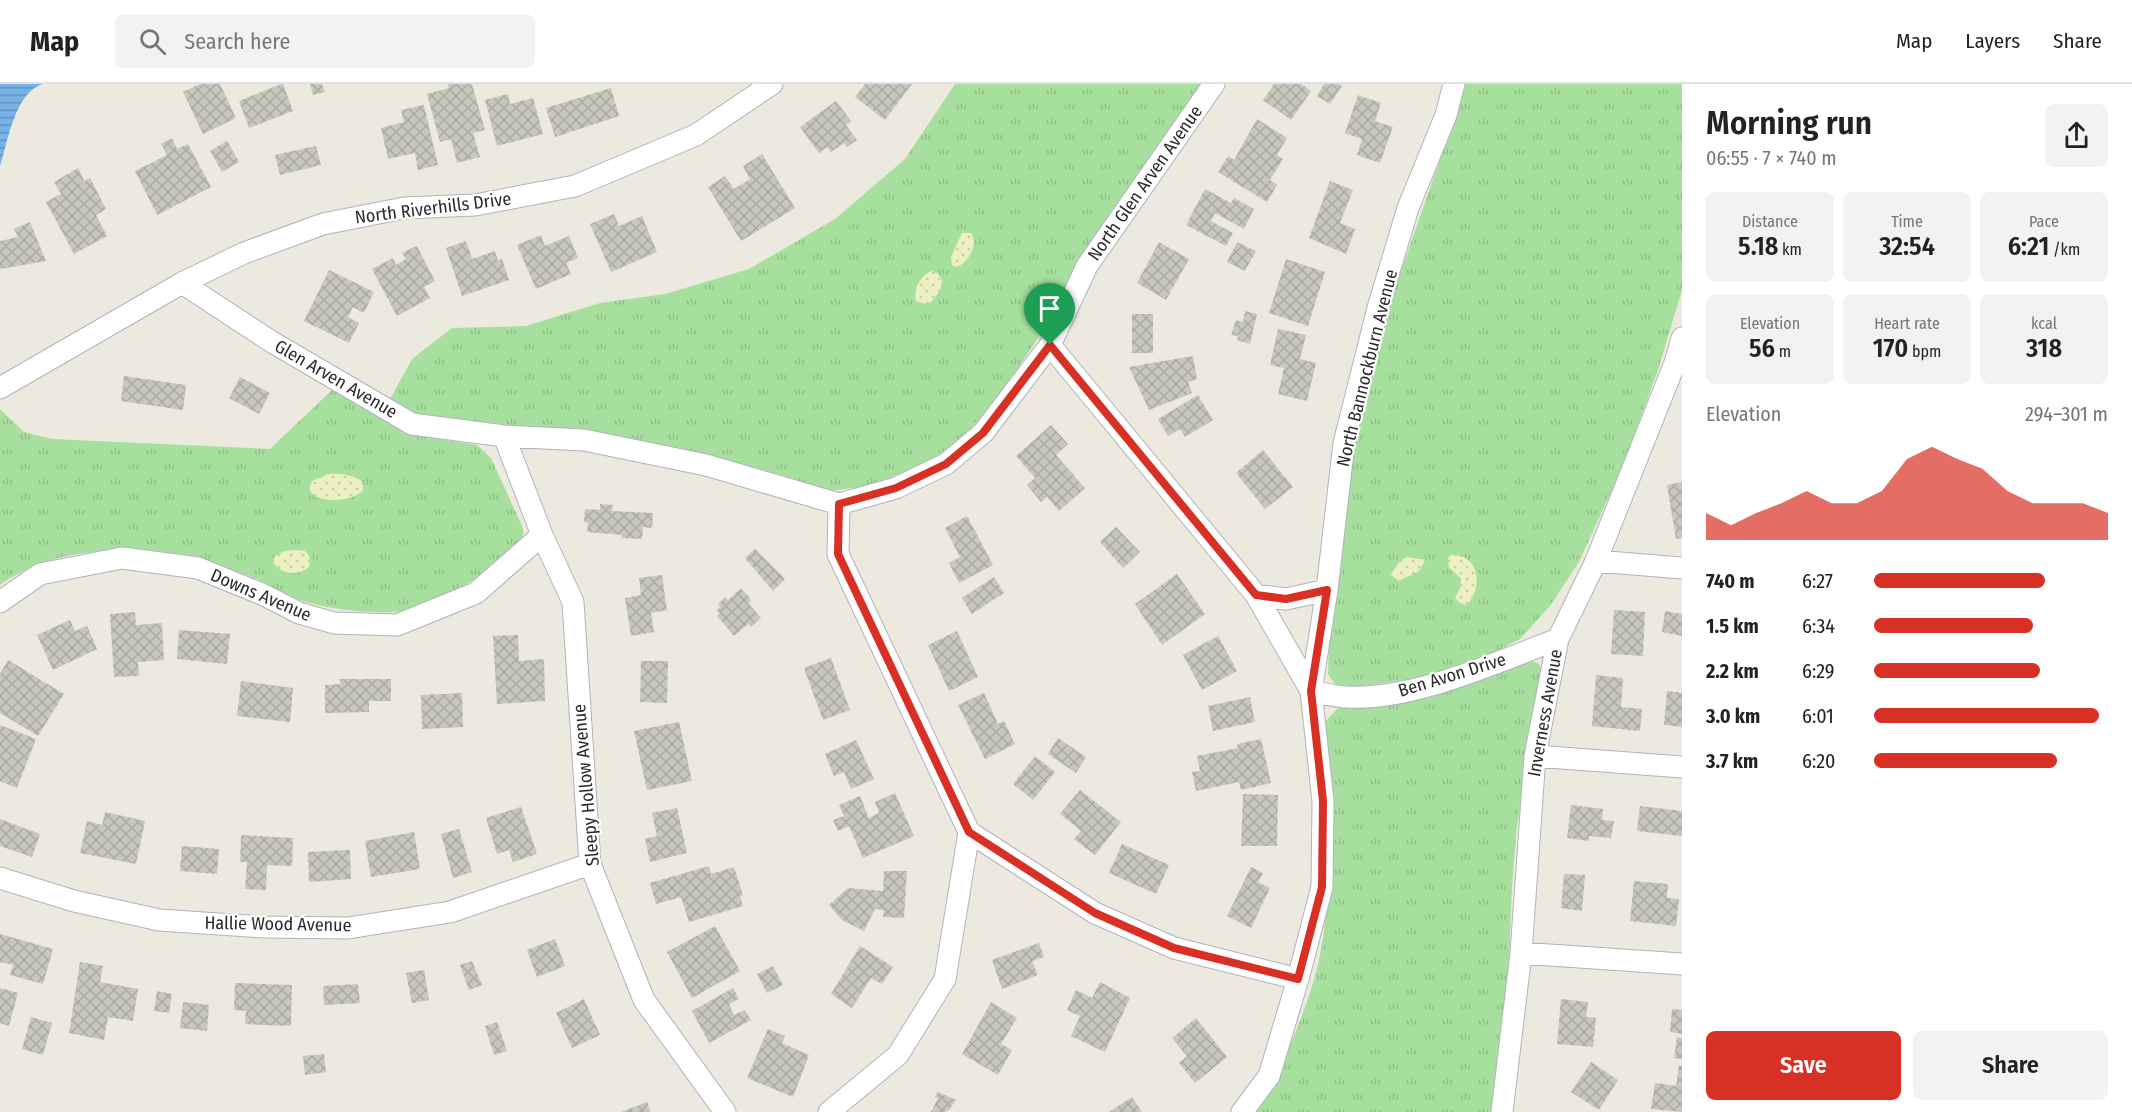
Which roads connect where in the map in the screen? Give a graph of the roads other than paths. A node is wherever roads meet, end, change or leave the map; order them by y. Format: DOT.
graph roads {
  1 [pos="772,84"];
  2 [pos="1214,84"];
  3 [pos="1454,84"];
  4 [pos="182,283"];
  5 [pos="1682,338"];
  6 [pos="1050,345"];
  7 [pos="0,388"];
  8 [pos="504,436"];
  9 [pos="839,504"];
  10 [pos="542,535"];
  11 [pos="1596,561"];
  12 [pos="1682,568"];
  13 [pos="1327,590"];
  14 [pos="1256,595"];
  15 [pos="0,602"];
  16 [pos="1558,639"];
  17 [pos="1311,691"];
  18 [pos="1535,756"];
  19 [pos="1682,767"];
  20 [pos="969,832"];
  21 [pos="590,864"];
  22 [pos="0,878"];
  23 [pos="1521,953"];
  24 [pos="1682,964"];
  25 [pos="1298,979"];
  26 [pos="725,1112"];
  27 [pos="829,1112"];
  28 [pos="1242,1112"];
  29 [pos="1502,1112"];
  1 -- 4 [label="street, North Riverhills Drive"];
  2 -- 6 [label="street, North Glen Arven Avenue"];
  3 -- 13 [label="street, North Bannockburn Avenue"];
  4 -- 7 [label="street, North Riverhills Drive"];
  4 -- 8 [label="street, Glen Arven Avenue"];
  5 -- 11 [label="street, Inverness Avenue"];
  6 -- 9 [label="street, North Glen Arven Avenue"];
  6 -- 14 [label="street"];
  8 -- 9 [label="street"];
  8 -- 10 [label="street, Sleepy Hollow Avenue"];
  9 -- 20 [label="street"];
  10 -- 15 [label="street, Downs Avenue"];
  10 -- 21 [label="street, Sleepy Hollow Avenue"];
  11 -- 12 [label="street"];
  11 -- 16 [label="street, Inverness Avenue"];
  13 -- 14 [label="street"];
  13 -- 17 [label="street, North Bannockburn Avenue"];
  14 -- 17 [label="street"];
  16 -- 17 [label="street, Ben Avon Drive"];
  16 -- 18 [label="street, Inverness Avenue"];
  17 -- 25 [label="street, North Bannockburn Avenue"];
  18 -- 19 [label="street"];
  18 -- 23 [label="street, Inverness Avenue"];
  20 -- 25 [label="street"];
  20 -- 27 [label="street"];
  21 -- 22 [label="street, Hallie Wood Avenue"];
  21 -- 26 [label="street, Sleepy Hollow Avenue"];
  23 -- 24 [label="street"];
  23 -- 29 [label="street, Inverness Avenue"];
  25 -- 28 [label="street, North Bannockburn Avenue"];
}
